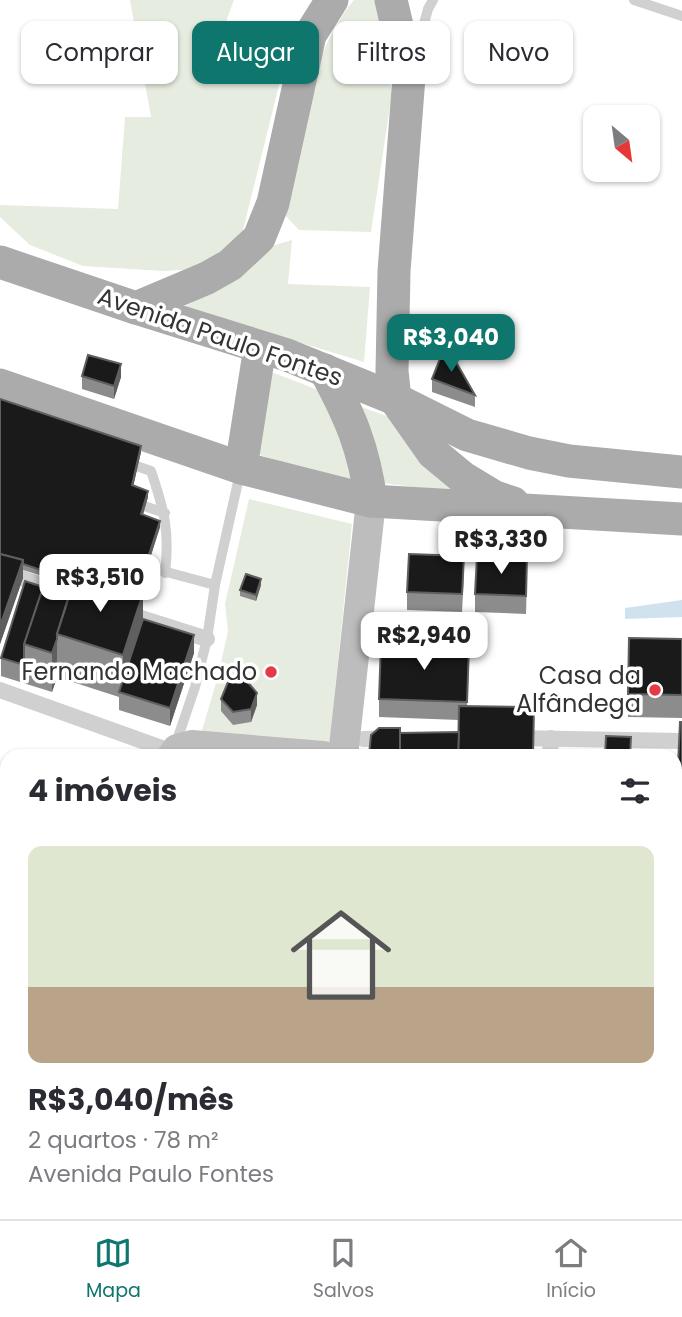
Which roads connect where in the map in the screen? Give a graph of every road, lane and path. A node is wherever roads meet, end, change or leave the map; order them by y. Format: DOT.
graph roads {
  1 [pos="332,0"];
  2 [pos="391,0"];
  3 [pos="433,0"];
  4 [pos="634,0"];
  5 [pos="682,16"];
  6 [pos="396,21"];
  7 [pos="425,21"];
  8 [pos="408,84"];
  9 [pos="0,262"];
  10 [pos="136,308"];
  11 [pos="260,347"];
  12 [pos="325,370"];
  13 [pos="0,385"];
  14 [pos="395,400"];
  15 [pos="117,459"];
  16 [pos="241,468"];
  17 [pos="682,472"];
  18 [pos="130,501"];
  19 [pos="371,501"];
  20 [pos="531,510"];
  21 [pos="165,513"];
  22 [pos="682,519"];
  23 [pos="125,561"];
  24 [pos="0,571"];
  25 [pos="165,573"];
  26 [pos="215,585"];
  27 [pos="73,595"];
  28 [pos="110,608"];
  29 [pos="207,639"];
  30 [pos="0,690"];
  31 [pos="404,738"];
  32 [pos="497,738"];
  33 [pos="551,738"];
  34 [pos="682,741"];
  35 [pos="353,747"];
  36 [pos="159,749"];
  37 [pos="175,749"];
  38 [pos="184,749"];
  39 [pos="240,749"];
  40 [pos="550,749"];
  1 -- 10 [label="main road"];
  2 -- 6 [label="main road"];
  3 -- 7 [label="lane"];
  4 -- 5 [label="lane"];
  8 -- 14 [label="main road"];
  9 -- 10 [label="main road, Avenida Paulo Fontes"];
  10 -- 11 [label="main road, Avenida Paulo Fontes"];
  11 -- 12 [label="main road, Avenida Paulo Fontes"];
  11 -- 16 [label="main road"];
  12 -- 14 [label="main road, Avenida Paulo Fontes"];
  12 -- 19 [label="main road"];
  13 -- 16 [label="main road"];
  14 -- 17 [label="main road, Avenida Paulo Fontes"];
  14 -- 20 [label="main road"];
  15 -- 21 [label="lane"];
  16 -- 19 [label="main road"];
  16 -- 26 [label="lane"];
  18 -- 21 [label="lane"];
  19 -- 20 [label="main road"];
  19 -- 35 [label="main road"];
  20 -- 22 [label="main road"];
  21 -- 25 [label="lane"];
  23 -- 25 [label="lane"];
  24 -- 27 [label="street"];
  25 -- 26 [label="lane"];
  26 -- 29 [label="lane"];
  28 -- 29 [label="street"];
  29 -- 37 [label="lane"];
  30 -- 36 [label="street"];
  31 -- 35 [label="street"];
  32 -- 33 [label="street"];
  33 -- 34 [label="street"];
  33 -- 40 [label="street"];
  38 -- 39 [label="main road"];
}
